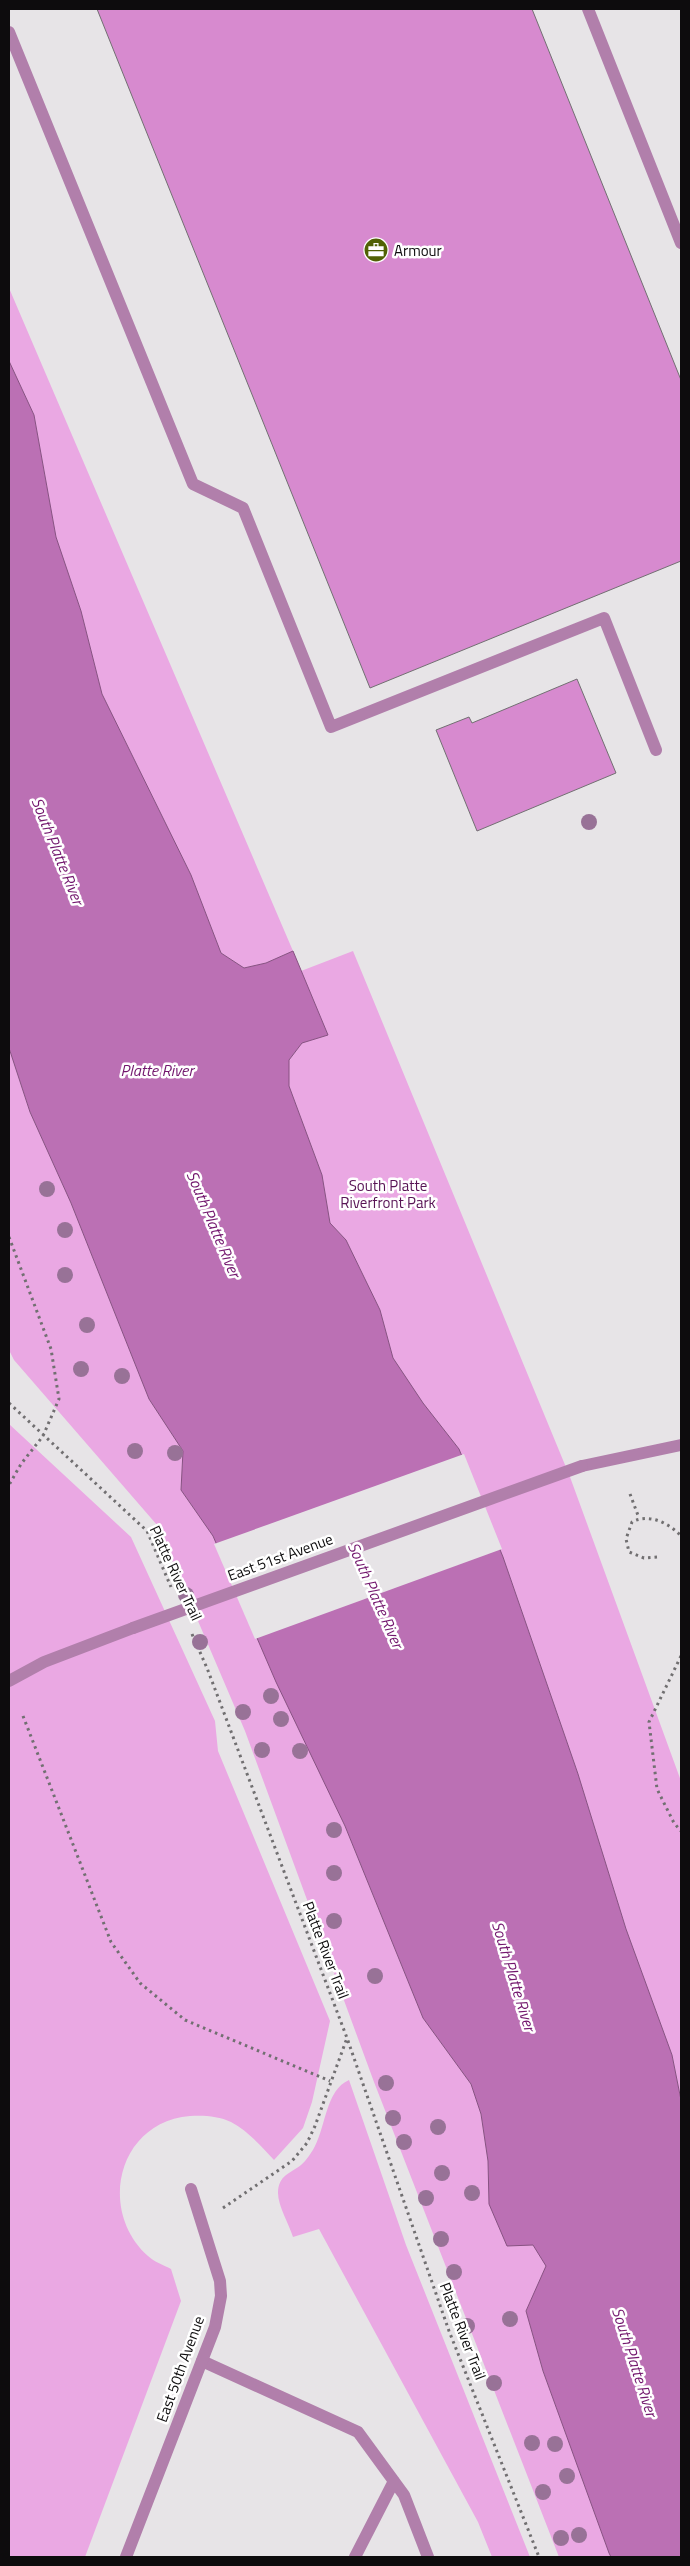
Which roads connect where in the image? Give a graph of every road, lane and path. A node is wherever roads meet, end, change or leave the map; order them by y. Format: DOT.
graph roads {
  1 [pos="588,9"];
  2 [pos="9,32"];
  3 [pos="681,243"];
  4 [pos="656,750"];
  5 [pos="9,1237"];
  6 [pos="9,1403"];
  7 [pos="43,1436"];
  8 [pos="681,1445"];
  9 [pos="9,1485"];
  10 [pos="630,1494"];
  11 [pos="639,1518"];
  12 [pos="681,1536"];
  13 [pos="657,1557"];
  14 [pos="173,1591"];
  15 [pos="188,1625"];
  16 [pos="681,1656"];
  17 [pos="9,1680"];
  18 [pos="23,1716"];
  19 [pos="681,1831"];
  20 [pos="347,2038"];
  21 [pos="330,2081"];
  22 [pos="191,2189"];
  23 [pos="202,2223"];
  24 [pos="202,2361"];
  25 [pos="394,2481"];
  26 [pos="126,2557"];
  27 [pos="355,2557"];
  28 [pos="428,2557"];
  29 [pos="540,2557"];
  1 -- 3 [label="street"];
  2 -- 4 [label="street"];
  5 -- 7 [label="path"];
  6 -- 7 [label="path, Platte River Trail"];
  7 -- 9 [label="path"];
  7 -- 14 [label="path, Platte River Trail"];
  8 -- 17 [label="street, East 51st Avenue, bridge"];
  10 -- 11 [label="path"];
  11 -- 12 [label="path"];
  11 -- 13 [label="path"];
  15 -- 20 [label="path, Platte River Trail"];
  16 -- 19 [label="path"];
  18 -- 21 [label="path"];
  20 -- 21 [label="path"];
  20 -- 29 [label="path, Platte River Trail"];
  21 -- 23 [label="path"];
  22 -- 23 [label="street, East 50th Avenue"];
  23 -- 24 [label="street, East 50th Avenue"];
  24 -- 25 [label="street"];
  24 -- 26 [label="street, East 50th Avenue"];
  25 -- 27 [label="street"];
  25 -- 28 [label="street"];
}
